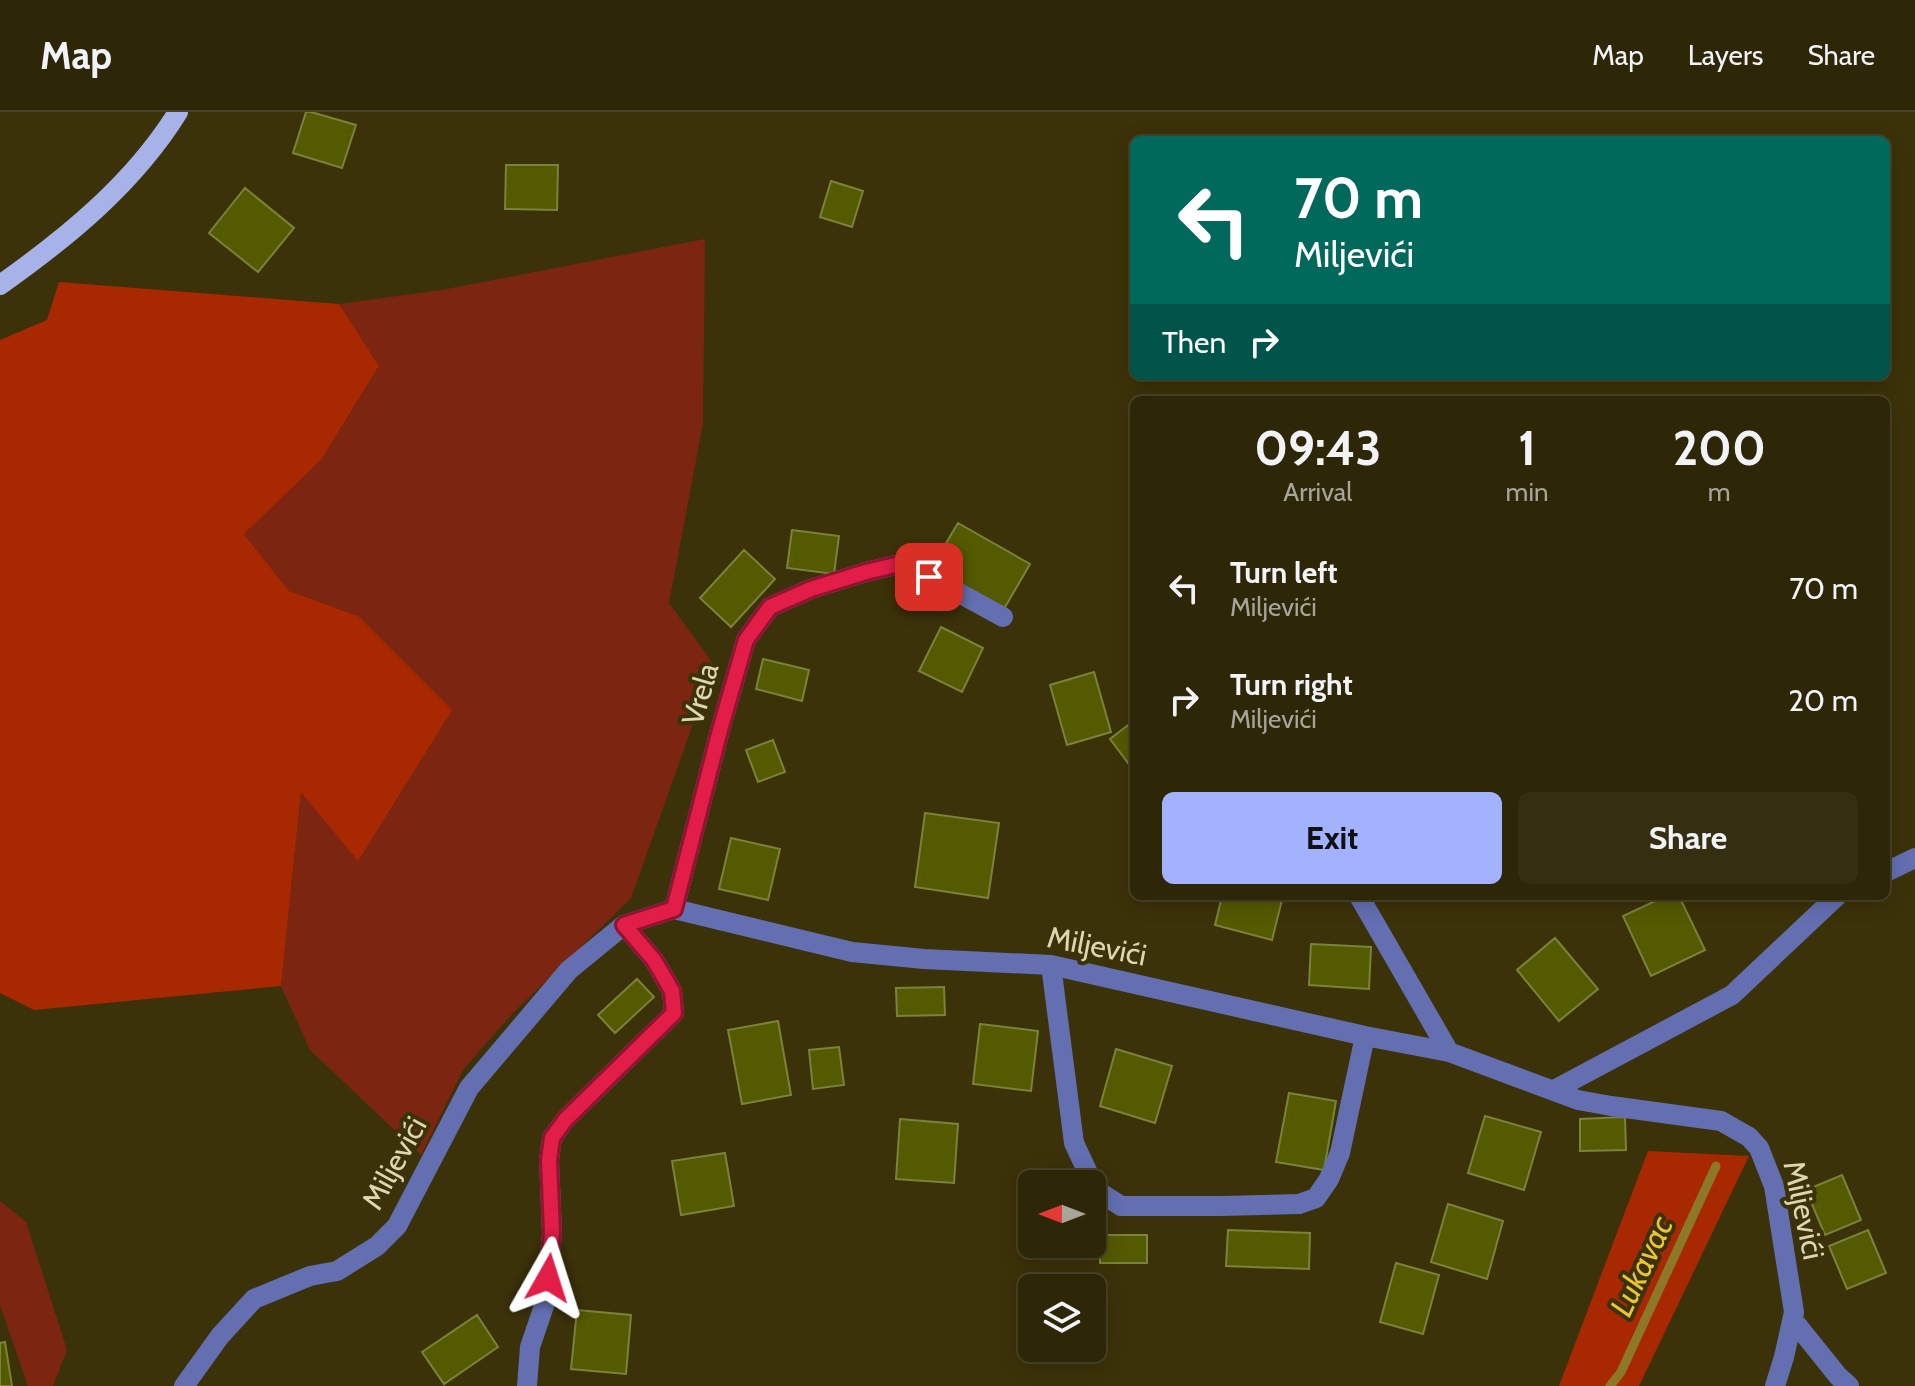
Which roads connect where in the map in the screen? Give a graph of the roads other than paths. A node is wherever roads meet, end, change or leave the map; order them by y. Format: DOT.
graph roads {
  1 [pos="178,112"];
  2 [pos="0,285"];
  3 [pos="1003,617"];
  4 [pos="1915,858"];
  5 [pos="1890,870"];
  6 [pos="1361,900"];
  7 [pos="1833,900"];
  8 [pos="674,909"];
  9 [pos="624,925"];
  10 [pos="1051,965"];
  11 [pos="1365,1036"];
  12 [pos="1449,1052"];
  13 [pos="1554,1090"];
  14 [pos="1794,1312"];
  15 [pos="184,1386"];
  16 [pos="527,1386"];
  17 [pos="1775,1386"];
  18 [pos="1849,1386"];
  1 -- 2 [label="main road"];
  3 -- 8 [label="street, Vrela"];
  4 -- 5 [label="street"];
  6 -- 12 [label="street"];
  7 -- 13 [label="street"];
  8 -- 9 [label="street, Miljevići"];
  8 -- 10 [label="street, Miljevići"];
  9 -- 15 [label="street, Miljevići"];
  9 -- 16 [label="street"];
  10 -- 11 [label="street, Miljevići"];
  10 -- 11 [label="street"];
  11 -- 12 [label="street, Miljevići"];
  12 -- 13 [label="street, Miljevići"];
  13 -- 14 [label="street, Miljevići"];
  14 -- 17 [label="street"];
  14 -- 18 [label="street, Miljevići"];
}
